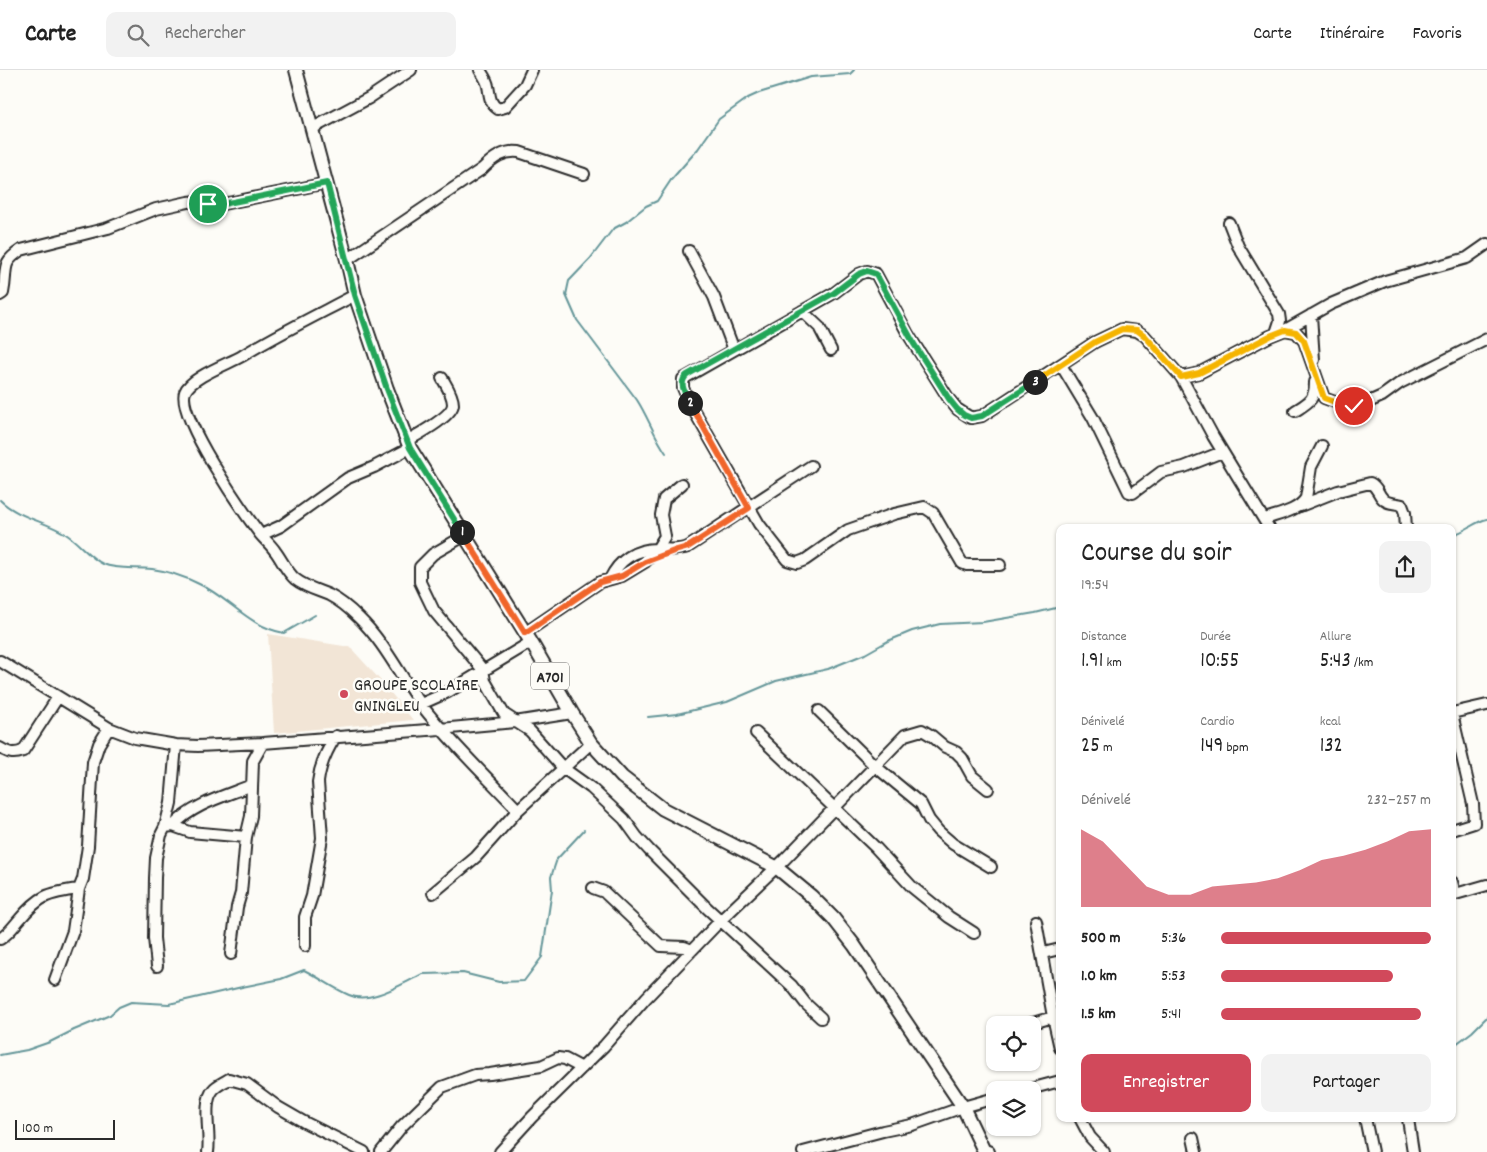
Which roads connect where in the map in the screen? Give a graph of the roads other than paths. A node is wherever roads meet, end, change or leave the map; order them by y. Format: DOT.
graph roads {
  1 [pos="296,70"];
  2 [pos="411,70"];
  3 [pos="480,70"];
  4 [pos="532,70"];
  5 [pos="313,128"];
  6 [pos="584,174"];
  7 [pos="327,183"];
  8 [pos="1229,223"];
  9 [pos="1487,244"];
  10 [pos="689,251"];
  11 [pos="347,260"];
  12 [pos="0,295"];
  13 [pos="355,295"];
  14 [pos="802,311"];
  15 [pos="1311,315"];
  16 [pos="1281,332"];
  17 [pos="1487,339"];
  18 [pos="734,350"];
  19 [pos="831,350"];
  20 [pos="1061,364"];
  21 [pos="1315,375"];
  22 [pos="1181,377"];
  23 [pos="442,378"];
  24 [pos="1317,395"];
  25 [pos="1294,411"];
  26 [pos="409,444"];
  27 [pos="1322,446"];
  28 [pos="1222,452"];
  29 [pos="811,466"];
  30 [pos="682,484"];
  31 [pos="1300,506"];
  32 [pos="749,508"];
  33 [pos="1267,523"];
  34 [pos="1406,524"];
  35 [pos="261,535"];
  36 [pos="464,536"];
  37 [pos="657,549"];
  38 [pos="674,551"];
  39 [pos="645,562"];
  40 [pos="1000,565"];
  41 [pos="610,579"];
  42 [pos="528,638"];
  43 [pos="1,663"];
  44 [pos="483,670"];
  45 [pos="58,697"];
  46 [pos="421,704"];
  47 [pos="1487,705"];
  48 [pos="819,711"];
  49 [pos="1456,712"];
  50 [pos="572,714"];
  51 [pos="515,722"];
  52 [pos="109,728"];
  53 [pos="440,728"];
  54 [pos="1456,730"];
  55 [pos="756,733"];
  56 [pos="336,736"];
  57 [pos="263,743"];
  58 [pos="591,743"];
  59 [pos="176,745"];
  60 [pos="0,748"];
  61 [pos="875,766"];
  62 [pos="562,768"];
  63 [pos="252,786"];
  64 [pos="988,789"];
  65 [pos="833,808"];
  66 [pos="518,810"];
  67 [pos="169,826"];
  68 [pos="1456,829"];
  69 [pos="246,837"];
  70 [pos="776,867"];
  71 [pos="991,867"];
  72 [pos="1487,885"];
  73 [pos="593,888"];
  74 [pos="79,889"];
  75 [pos="433,893"];
  76 [pos="1456,893"];
  77 [pos="722,920"];
  78 [pos="1036,921"];
  79 [pos="974,933"];
  80 [pos="0,940"];
  81 [pos="305,946"];
  82 [pos="692,950"];
  83 [pos="1056,950"];
  84 [pos="1043,953"];
  85 [pos="231,954"];
  86 [pos="157,966"];
  87 [pos="55,980"];
  88 [pos="1056,1016"];
  89 [pos="821,1018"];
  90 [pos="1041,1020"];
  91 [pos="582,1068"];
  92 [pos="1056,1082"];
  93 [pos="1041,1086"];
  94 [pos="986,1101"];
  95 [pos="963,1107"];
  96 [pos="1082,1122"];
  97 [pos="1366,1122"];
  98 [pos="1408,1122"];
  99 [pos="1193,1138"];
  100 [pos="208,1152"];
  101 [pos="364,1152"];
  102 [pos="381,1152"];
  103 [pos="500,1152"];
  104 [pos="804,1152"];
  105 [pos="986,1152"];
  106 [pos="1104,1152"];
  107 [pos="1196,1152"];
  108 [pos="1372,1152"];
  109 [pos="1412,1152"];
  1 -- 5 [label="main road, A701"];
  2 -- 5 [label="street"];
  3 -- 4 [label="street"];
  5 -- 7 [label="main road, A701"];
  6 -- 11 [label="street"];
  7 -- 11 [label="main road, A701"];
  7 -- 12 [label="street"];
  8 -- 16 [label="street"];
  9 -- 15 [label="street"];
  10 -- 18 [label="street"];
  11 -- 13 [label="main road, A701"];
  13 -- 26 [label="main road, A701"];
  13 -- 35 [label="street"];
  14 -- 18 [label="street"];
  14 -- 19 [label="street"];
  14 -- 20 [label="street"];
  15 -- 16 [label="street"];
  15 -- 21 [label="street"];
  16 -- 21 [label="street"];
  16 -- 22 [label="street"];
  17 -- 24 [label="street"];
  18 -- 32 [label="street"];
  20 -- 22 [label="street"];
  20 -- 28 [label="street"];
  21 -- 24 [label="street"];
  22 -- 28 [label="street"];
  23 -- 26 [label="street"];
  24 -- 25 [label="street"];
  26 -- 35 [label="street"];
  26 -- 36 [label="main road, A701"];
  27 -- 31 [label="street"];
  28 -- 33 [label="street"];
  29 -- 32 [label="street"];
  30 -- 37 [label="street"];
  31 -- 33 [label="street"];
  31 -- 34 [label="street"];
  32 -- 38 [label="street"];
  32 -- 40 [label="street"];
  35 -- 46 [label="street"];
  36 -- 42 [label="main road, A701"];
  36 -- 44 [label="street"];
  37 -- 38 [label="street"];
  37 -- 39 [label="street"];
  37 -- 41 [label="street"];
  38 -- 39 [label="street"];
  39 -- 41 [label="street"];
  41 -- 42 [label="street"];
  42 -- 44 [label="street"];
  42 -- 50 [label="main road, A701"];
  43 -- 45 [label="street"];
  44 -- 46 [label="street"];
  44 -- 51 [label="street"];
  45 -- 52 [label="street"];
  45 -- 60 [label="street"];
  46 -- 53 [label="street"];
  47 -- 49 [label="street"];
  48 -- 61 [label="street"];
  50 -- 51 [label="street"];
  50 -- 58 [label="main road, A701"];
  51 -- 53 [label="street"];
  51 -- 62 [label="street"];
  52 -- 59 [label="street"];
  52 -- 74 [label="street"];
  53 -- 56 [label="street"];
  53 -- 66 [label="street"];
  54 -- 68 [label="street"];
  55 -- 65 [label="street"];
  56 -- 57 [label="street"];
  56 -- 81 [label="street"];
  57 -- 59 [label="street"];
  57 -- 63 [label="street"];
  58 -- 62 [label="street"];
  58 -- 70 [label="main road, A701"];
  59 -- 67 [label="street"];
  61 -- 64 [label="street"];
  61 -- 65 [label="street"];
  61 -- 71 [label="street"];
  62 -- 66 [label="street"];
  62 -- 77 [label="street"];
  63 -- 67 [label="street"];
  63 -- 69 [label="street"];
  65 -- 70 [label="street"];
  65 -- 79 [label="street"];
  66 -- 75 [label="street"];
  67 -- 69 [label="street"];
  67 -- 86 [label="street"];
  69 -- 85 [label="street"];
  70 -- 77 [label="street"];
  70 -- 95 [label="main road, A701"];
  72 -- 76 [label="street"];
  73 -- 82 [label="street"];
  74 -- 80 [label="street"];
  74 -- 87 [label="street"];
  77 -- 82 [label="street"];
  77 -- 89 [label="street"];
  78 -- 84 [label="street"];
  82 -- 91 [label="street"];
  83 -- 84 [label="street"];
  84 -- 88 [label="street"];
  88 -- 90 [label="street"];
  91 -- 102 [label="street"];
  91 -- 103 [label="street"];
  92 -- 93 [label="street"];
  94 -- 95 [label="street"];
  95 -- 104 [label="street"];
  95 -- 105 [label="main road, A701"];
  96 -- 106 [label="street"];
  97 -- 108 [label="street"];
  98 -- 109 [label="street"];
  99 -- 107 [label="street"];
  100 -- 101 [label="street"];
}
